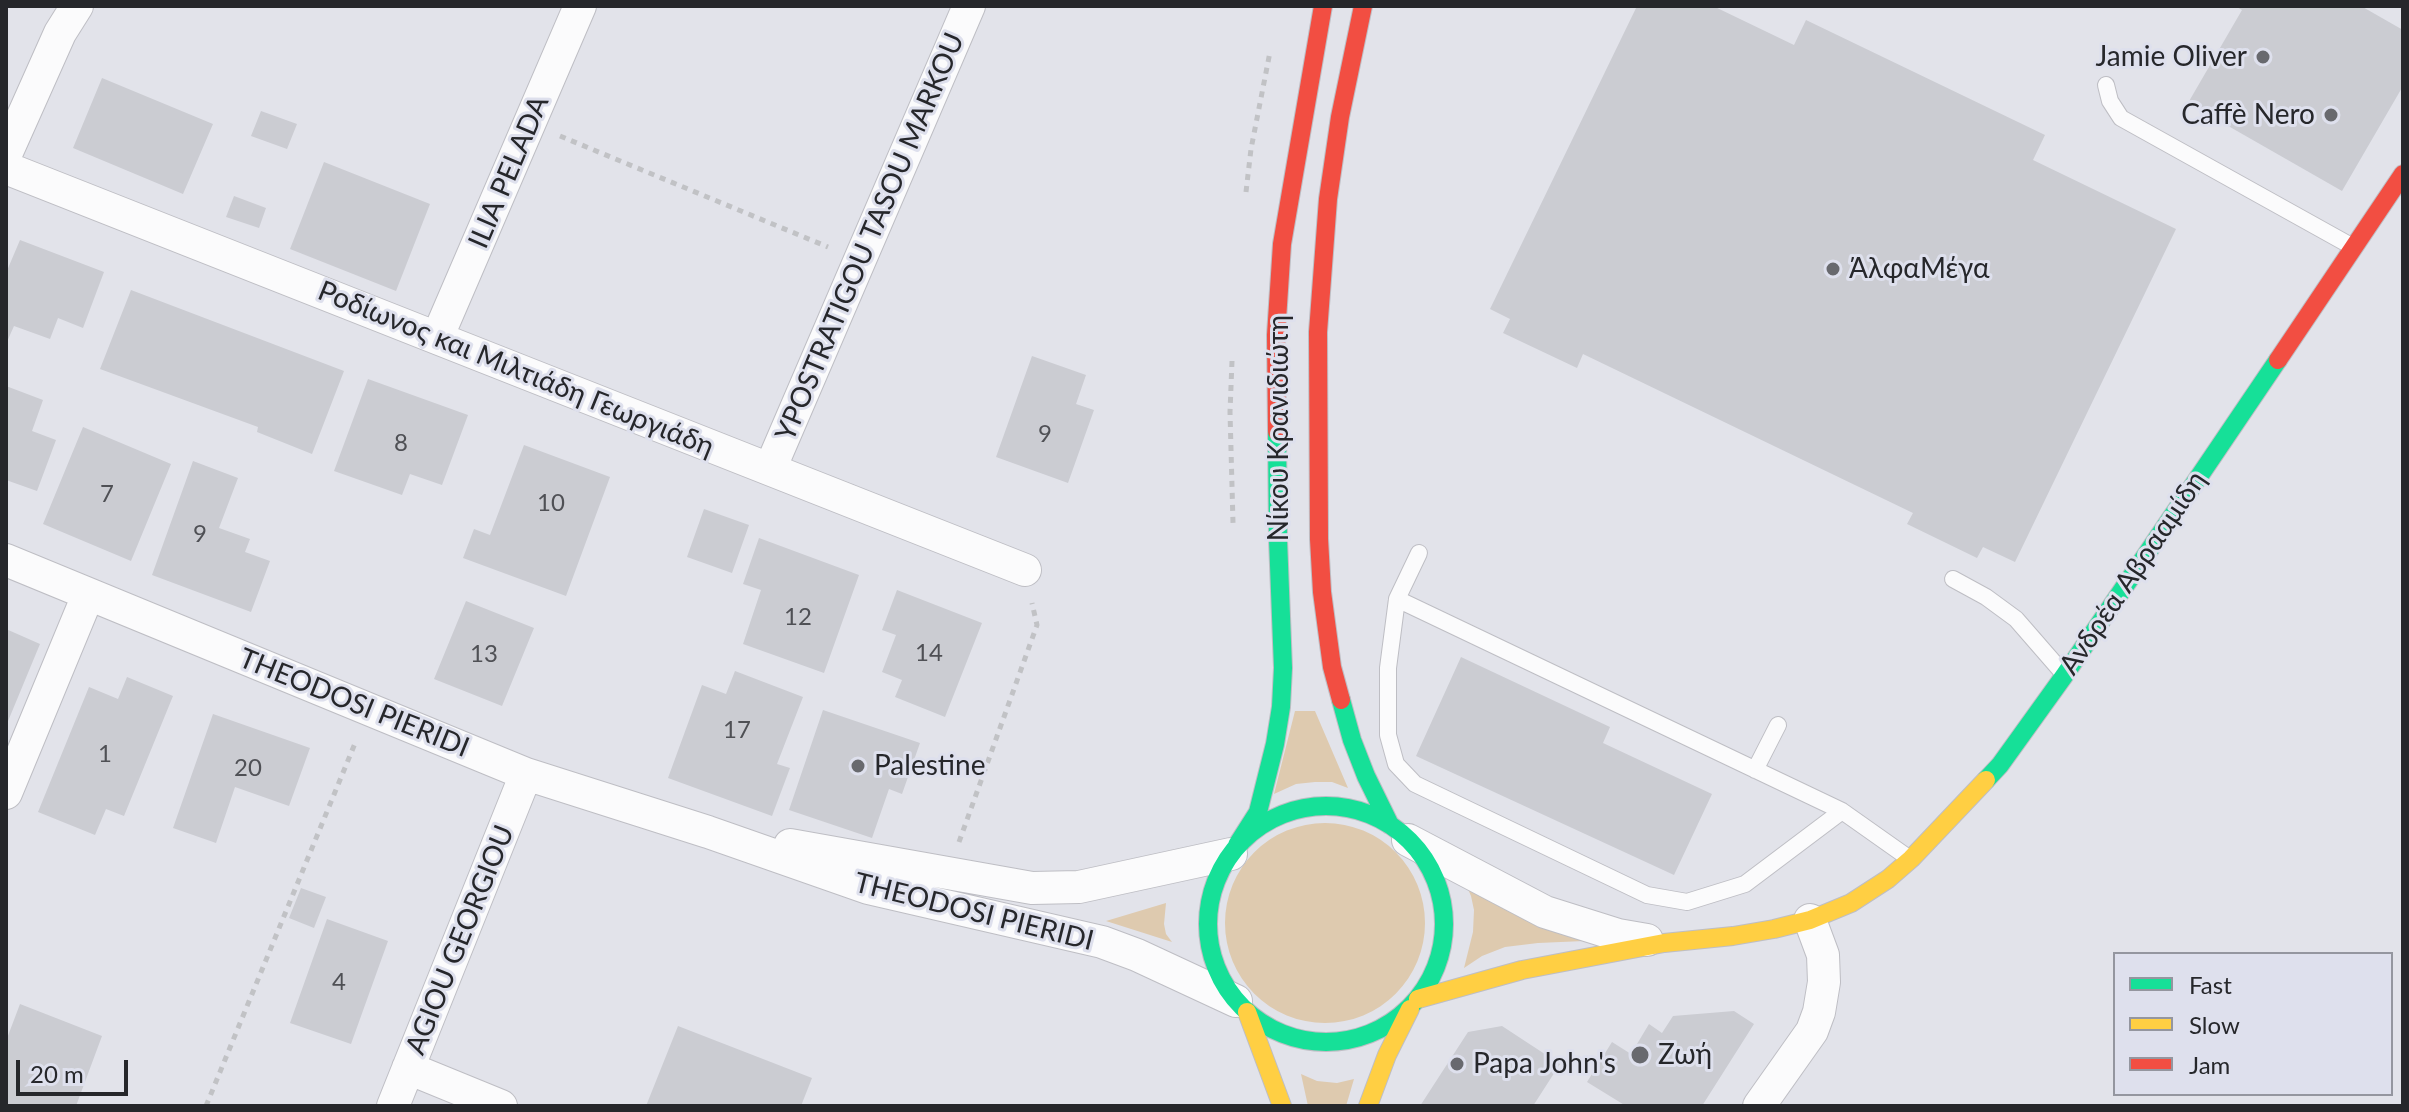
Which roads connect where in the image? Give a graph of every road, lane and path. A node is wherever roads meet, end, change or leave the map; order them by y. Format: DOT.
graph roads {
  1 [pos="77,6"];
  2 [pos="580,6"];
  3 [pos="969,6"];
  4 [pos="1323,6"];
  5 [pos="1363,6"];
  6 [pos="2106,85"];
  7 [pos="530,123"];
  8 [pos="6,154"];
  9 [pos="6,168"];
  10 [pos="2403,174"];
  11 [pos="2354,247"];
  12 [pos="859,260"];
  13 [pos="437,338"];
  14 [pos="770,469"];
  15 [pos="1419,553"];
  16 [pos="6,560"];
  17 [pos="1025,570"];
  18 [pos="1953,579"];
  19 [pos="88,595"];
  20 [pos="1397,599"];
  21 [pos="2064,676"];
  22 [pos="369,710"];
  23 [pos="1778,725"];
  24 [pos="1755,770"];
  25 [pos="526,774"];
  26 [pos="6,793"];
  27 [pos="1842,811"];
  28 [pos="708,832"];
  29 [pos="1399,832"];
  30 [pos="1234,850"];
  31 [pos="1911,859"];
  32 [pos="948,873"];
  33 [pos="1810,920"];
  34 [pos="1664,943"];
  35 [pos="1414,1003"];
  36 [pos="1242,1007"];
  37 [pos="408,1068"];
  38 [pos="206,1106"];
  39 [pos="393,1106"];
  40 [pos="501,1106"];
  41 [pos="1282,1106"];
  42 [pos="1368,1106"];
  43 [pos="1759,1106"];
  1 -- 8 [label="street"];
  2 -- 7 [label="street, ILIA PELADA"];
  3 -- 12 [label="street, YPOSTRATIGOU TASOU MARKOU"];
  4 -- 30 [label="main road, Νίκου Κρανιδιώτη"];
  5 -- 29 [label="main road, Νίκου Κρανιδιώτη"];
  6 -- 11 [label="lane"];
  7 -- 12 [label="path"];
  7 -- 13 [label="street, ILIA PELADA"];
  9 -- 13 [label="street, Ροδίωνος και Μιλτιάδη Γεωργιάδη"];
  10 -- 11 [label="main road, Ανδρέα Αβρααμίδη"];
  11 -- 21 [label="main road, Ανδρέα Αβρααμίδη"];
  12 -- 14 [label="street, YPOSTRATIGOU TASOU MARKOU"];
  13 -- 14 [label="street, Ροδίωνος και Μιλτιάδη Γεωργιάδη"];
  14 -- 17 [label="street, Ροδίωνος και Μιλτιάδη Γεωργιάδη"];
  15 -- 20 [label="lane"];
  16 -- 19 [label="street, THEODOSI PIERIDI"];
  17 -- 32 [label="path"];
  18 -- 21 [label="lane"];
  19 -- 22 [label="street, THEODOSI PIERIDI"];
  19 -- 26 [label="street"];
  20 -- 24 [label="lane"];
  20 -- 27 [label="lane"];
  21 -- 31 [label="main road, Ανδρέα Αβρααμίδη"];
  22 -- 25 [label="street, THEODOSI PIERIDI"];
  22 -- 38 [label="path"];
  23 -- 24 [label="lane"];
  24 -- 27 [label="lane"];
  25 -- 28 [label="street, THEODOSI PIERIDI"];
  25 -- 37 [label="street, AGIOU GEORGIOU"];
  27 -- 31 [label="lane"];
  28 -- 32 [label="street, THEODOSI PIERIDI"];
  28 -- 36 [label="street, THEODOSI PIERIDI"];
  29 -- 30 [label="main road"];
  29 -- 34 [label="street, Ανδρέα Αβρααμίδη"];
  29 -- 35 [label="main road"];
  30 -- 32 [label="street, THEODOSI PIERIDI"];
  30 -- 36 [label="main road"];
  31 -- 33 [label="main road, Ανδρέα Αβρααμίδη"];
  33 -- 34 [label="main road, Ανδρέα Αβρααμίδη"];
  33 -- 43 [label="street"];
  34 -- 35 [label="main road, Ανδρέα Αβρααμίδη"];
  35 -- 36 [label="main road"];
  35 -- 42 [label="main road"];
  36 -- 41 [label="main road"];
  37 -- 39 [label="street, AGIOU GEORGIOU"];
  37 -- 40 [label="street"];
}
